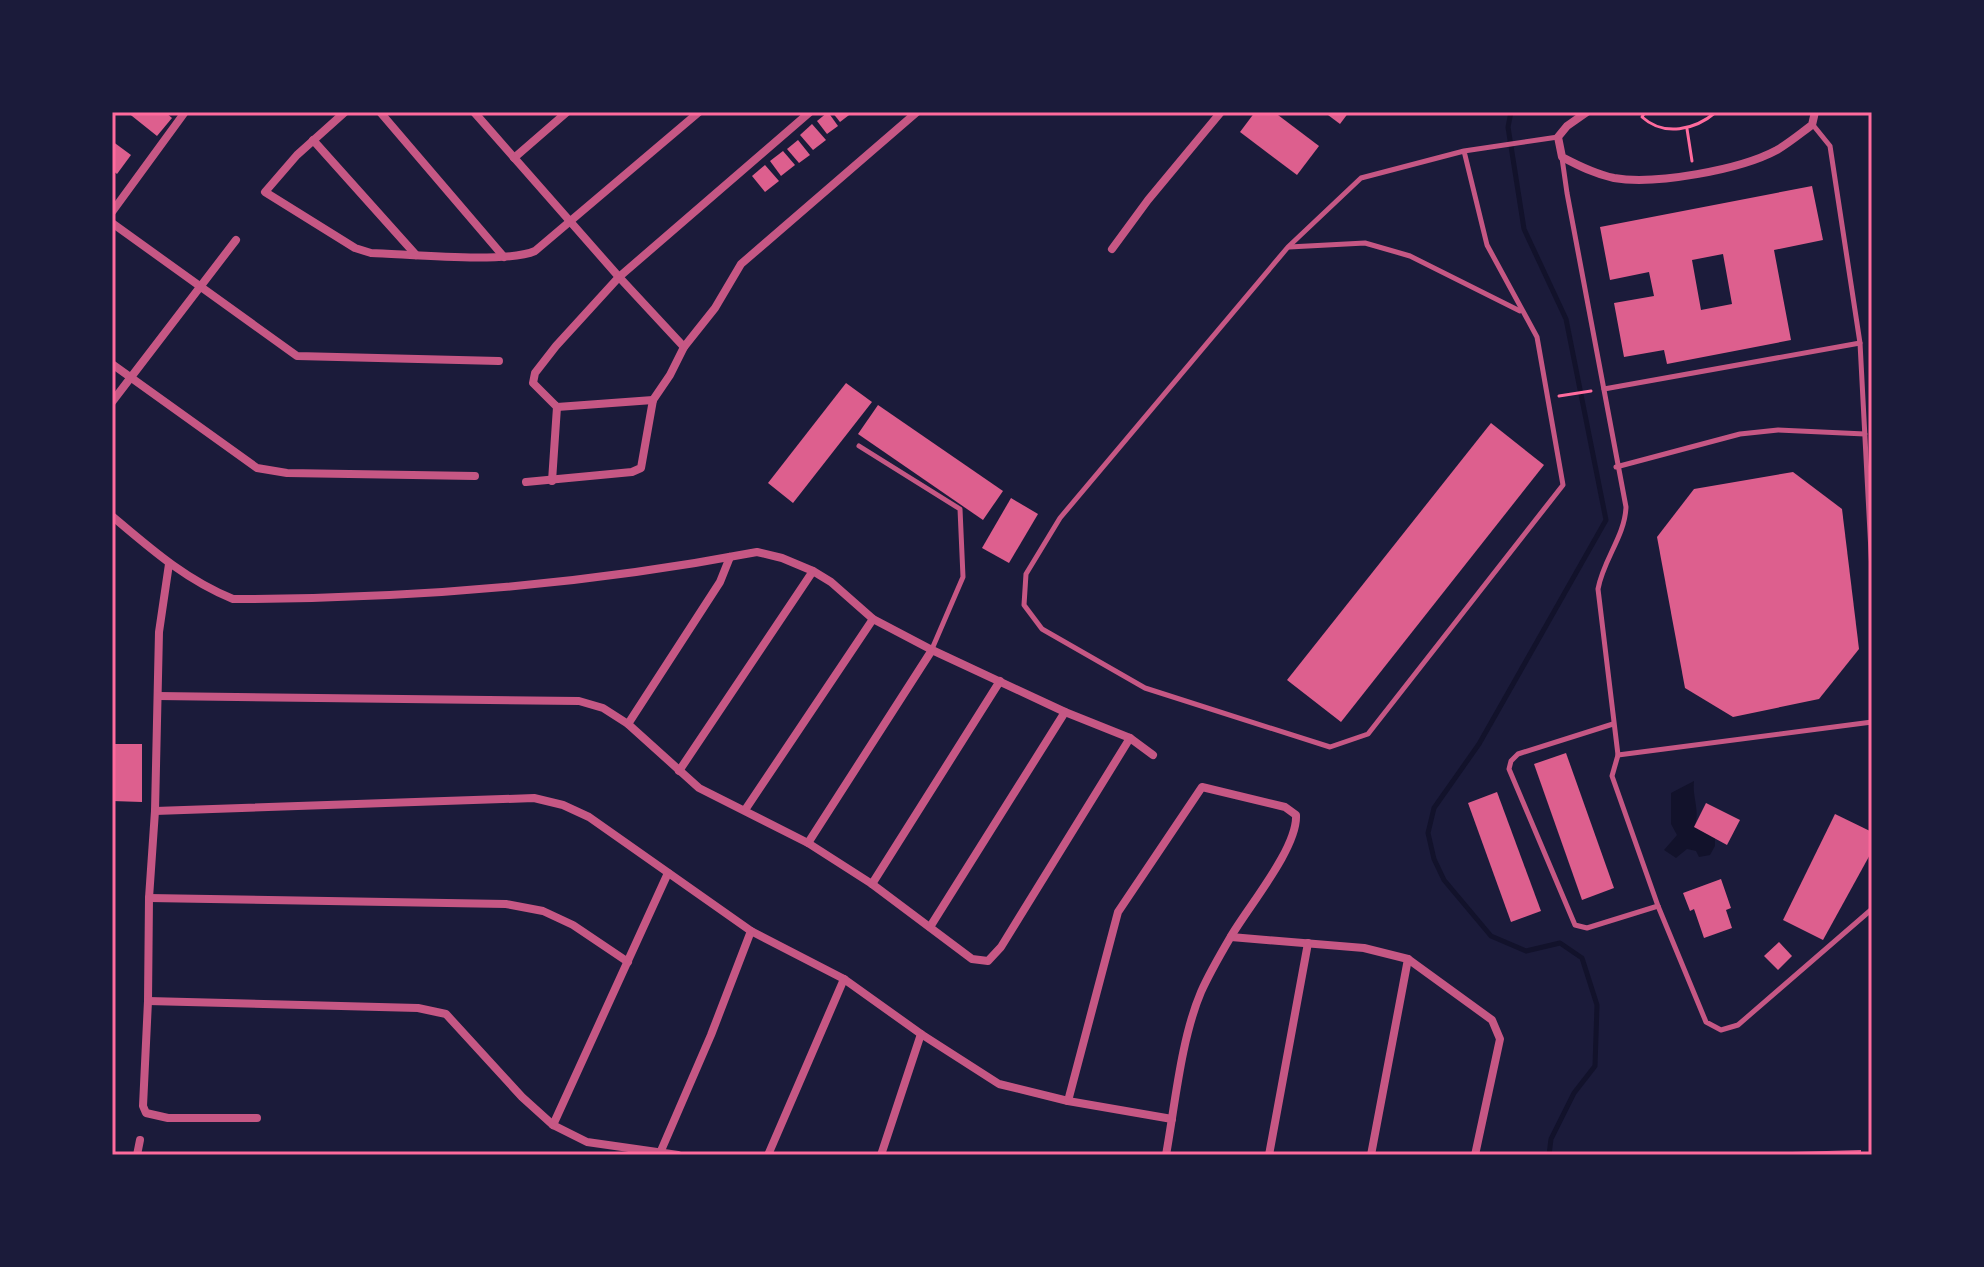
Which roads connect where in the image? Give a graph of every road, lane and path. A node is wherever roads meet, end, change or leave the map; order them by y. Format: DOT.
graph roads {
  1 [pos="185,112"];
  2 [pos="345,112"];
  3 [pos="380,112"];
  4 [pos="474,112"];
  5 [pos="567,112"];
  6 [pos="699,112"];
  7 [pos="810,112"];
  8 [pos="917,112"];
  9 [pos="1221,112"];
  10 [pos="1587,112"];
  11 [pos="1645,112"];
  12 [pos="1716,112"];
  13 [pos="1815,112"];
  14 [pos="1812,125"];
  15 [pos="1687,129"];
  16 [pos="1558,137"];
  17 [pos="313,140"];
  18 [pos="1464,151"];
  19 [pos="1562,157"];
  20 [pos="514,158"];
  21 [pos="1695,174"];
  22 [pos="112,212"];
  23 [pos="112,223"];
  24 [pos="570,223"];
  25 [pos="236,240"];
  26 [pos="1288,247"];
  27 [pos="1112,249"];
  28 [pos="416,255"];
  29 [pos="504,257"];
  30 [pos="619,277"];
  31 [pos="201,287"];
  32 [pos="1521,311"];
  33 [pos="1860,343"];
  34 [pos="684,347"];
  35 [pos="499,361"];
  36 [pos="112,364"];
  37 [pos="130,376"];
  38 [pos="1604,389"];
  39 [pos="1591,391"];
  40 [pos="1561,396"];
  41 [pos="653,400"];
  42 [pos="112,402"];
  43 [pos="557,407"];
  44 [pos="1865,434"];
  45 [pos="859,446"];
  46 [pos="1616,467"];
  47 [pos="475,476"];
  48 [pos="552,481"];
  49 [pos="526,482"];
  50 [pos="112,516"];
  51 [pos="730,557"];
  52 [pos="169,564"];
  53 [pos="813,571"];
  54 [pos="1872,571"];
  55 [pos="873,619"];
  56 [pos="932,650"];
  57 [pos="1000,681"];
  58 [pos="158,696"];
  59 [pos="1065,712"];
  60 [pos="1872,722"];
  61 [pos="628,724"];
  62 [pos="1613,724"];
  63 [pos="1130,738"];
  64 [pos="1153,755"];
  65 [pos="1618,755"];
  66 [pos="679,771"];
  67 [pos="745,810"];
  68 [pos="155,811"];
  69 [pos="808,843"];
  70 [pos="668,873"];
  71 [pos="872,884"];
  72 [pos="149,898"];
  73 [pos="1658,906"];
  74 [pos="1872,909"];
  75 [pos="930,927"];
  76 [pos="751,931"];
  77 [pos="1231,937"];
  78 [pos="1308,943"];
  79 [pos="1408,959"];
  80 [pos="628,962"];
  81 [pos="844,979"];
  82 [pos="148,1001"];
  83 [pos="921,1034"];
  84 [pos="1068,1101"];
  85 [pos="257,1118"];
  86 [pos="1172,1119"];
  87 [pos="553,1125"];
  88 [pos="140,1140"];
  89 [pos="660,1153"];
  90 [pos="137,1155"];
  91 [pos="678,1155"];
  92 [pos="768,1155"];
  93 [pos="881,1155"];
  94 [pos="1166,1155"];
  95 [pos="1269,1155"];
  96 [pos="1371,1155"];
  97 [pos="1475,1155"];
  1 -- 22 [label="street"];
  2 -- 17 [label="street"];
  3 -- 29 [label="street"];
  4 -- 20 [label="street"];
  5 -- 20 [label="street"];
  6 -- 24 [label="street"];
  7 -- 30 [label="street"];
  8 -- 34 [label="street"];
  9 -- 27 [label="street"];
  10 -- 16 [label="street"];
  11 -- 15 [label="path"];
  12 -- 15 [label="path"];
  13 -- 14 [label="street"];
  14 -- 21 [label="street"];
  14 -- 33 [label="lane"];
  15 -- 21 [label="path"];
  16 -- 18 [label="lane"];
  16 -- 19 [label="street"];
  17 -- 28 [label="street"];
  17 -- 28 [label="street"];
  18 -- 26 [label="lane"];
  18 -- 32 [label="lane"];
  19 -- 21 [label="street"];
  19 -- 38 [label="lane"];
  20 -- 24 [label="street"];
  23 -- 31 [label="street"];
  24 -- 29 [label="street"];
  24 -- 30 [label="street"];
  25 -- 31 [label="street"];
  26 -- 32 [label="lane"];
  26 -- 32 [label="lane"];
  28 -- 29 [label="street"];
  30 -- 34 [label="street"];
  30 -- 43 [label="street"];
  31 -- 35 [label="street"];
  31 -- 37 [label="street"];
  33 -- 38 [label="lane"];
  33 -- 44 [label="lane"];
  34 -- 41 [label="street"];
  36 -- 37 [label="street"];
  37 -- 42 [label="street"];
  37 -- 47 [label="street"];
  38 -- 46 [label="lane"];
  39 -- 40 [label="path"];
  41 -- 43 [label="street"];
  41 -- 48 [label="street"];
  43 -- 48 [label="street"];
  44 -- 46 [label="lane"];
  44 -- 54 [label="lane"];
  45 -- 56 [label="lane"];
  46 -- 62 [label="lane"];
  48 -- 49 [label="street"];
  50 -- 52 [label="street"];
  51 -- 52 [label="street"];
  51 -- 53 [label="street"];
  51 -- 61 [label="street"];
  52 -- 58 [label="street"];
  53 -- 55 [label="street"];
  53 -- 66 [label="street"];
  55 -- 56 [label="street"];
  55 -- 67 [label="street"];
  56 -- 57 [label="street"];
  56 -- 69 [label="street"];
  57 -- 59 [label="street"];
  57 -- 71 [label="street"];
  58 -- 61 [label="street"];
  58 -- 68 [label="street"];
  59 -- 63 [label="street"];
  59 -- 75 [label="street"];
  60 -- 65 [label="lane"];
  61 -- 66 [label="street"];
  62 -- 65 [label="lane"];
  62 -- 73 [label="lane"];
  63 -- 64 [label="street"];
  63 -- 75 [label="street"];
  65 -- 73 [label="lane"];
  66 -- 67 [label="street"];
  67 -- 69 [label="street"];
  68 -- 70 [label="street"];
  68 -- 72 [label="street"];
  69 -- 71 [label="street"];
  70 -- 76 [label="street"];
  70 -- 80 [label="street"];
  71 -- 75 [label="street"];
  72 -- 80 [label="street"];
  72 -- 82 [label="street"];
  73 -- 74 [label="lane"];
  76 -- 81 [label="street"];
  76 -- 89 [label="street"];
  77 -- 78 [label="street"];
  77 -- 84 [label="street"];
  77 -- 86 [label="street"];
  78 -- 79 [label="street"];
  78 -- 95 [label="street"];
  79 -- 96 [label="street"];
  79 -- 97 [label="street"];
  80 -- 87 [label="street"];
  81 -- 83 [label="street"];
  81 -- 92 [label="street"];
  82 -- 85 [label="street"];
  82 -- 87 [label="street"];
  83 -- 84 [label="street"];
  83 -- 93 [label="street"];
  84 -- 86 [label="street"];
  86 -- 94 [label="street"];
  87 -- 89 [label="street"];
  88 -- 90 [label="street"];
  89 -- 91 [label="street"];
}
